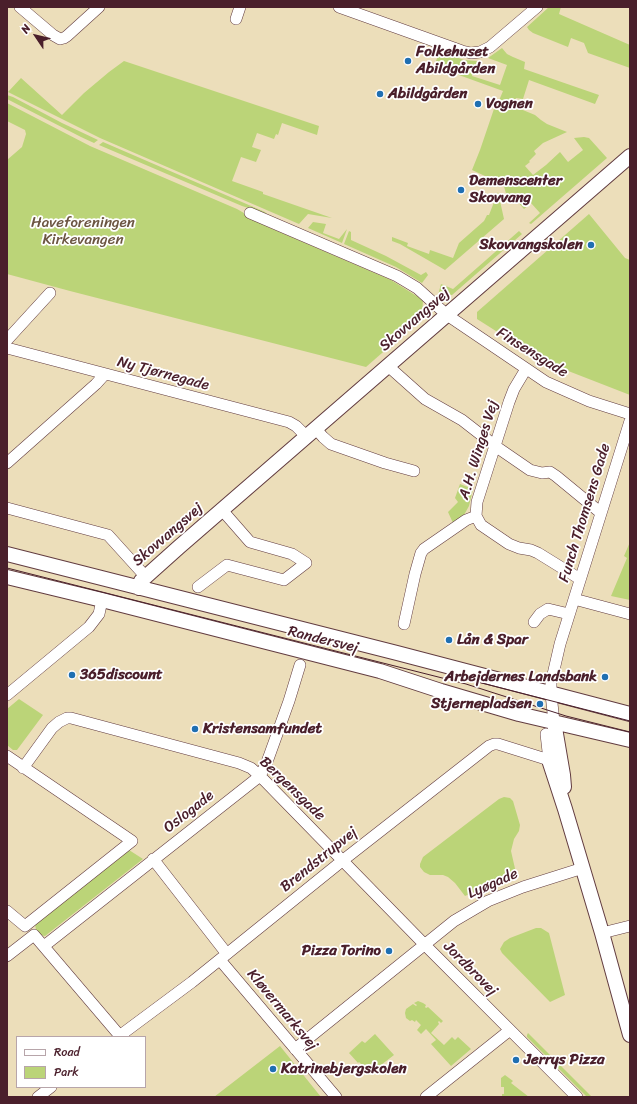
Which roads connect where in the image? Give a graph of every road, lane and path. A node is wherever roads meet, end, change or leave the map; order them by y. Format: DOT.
graph roads {
  1 [pos="20,7"];
  2 [pos="100,7"];
  3 [pos="240,7"];
  4 [pos="339,7"];
  5 [pos="537,7"];
  6 [pos="236,19"];
  7 [pos="630,156"];
  8 [pos="250,213"];
  9 [pos="50,293"];
  10 [pos="447,315"];
  11 [pos="7,340"];
  12 [pos="7,348"];
  13 [pos="388,366"];
  14 [pos="526,369"];
  15 [pos="105,374"];
  16 [pos="630,414"];
  17 [pos="630,420"];
  18 [pos="312,433"];
  19 [pos="495,446"];
  20 [pos="7,463"];
  21 [pos="414,471"];
  22 [pos="7,508"];
  23 [pos="222,510"];
  24 [pos="601,513"];
  25 [pos="476,516"];
  26 [pos="7,554"];
  27 [pos="7,577"];
  28 [pos="580,579"];
  29 [pos="142,582"];
  30 [pos="198,587"];
  31 [pos="574,599"];
  32 [pos="102,600"];
  33 [pos="569,614"];
  34 [pos="630,614"];
  35 [pos="534,622"];
  36 [pos="404,624"];
  37 [pos="300,665"];
  38 [pos="551,694"];
  39 [pos="7,695"];
  40 [pos="630,714"];
  41 [pos="554,722"];
  42 [pos="546,734"];
  43 [pos="630,740"];
  44 [pos="7,756"];
  45 [pos="549,760"];
  46 [pos="23,768"];
  47 [pos="260,776"];
  48 [pos="565,809"];
  49 [pos="153,860"];
  50 [pos="342,861"];
  51 [pos="583,868"];
  52 [pos="7,911"];
  53 [pos="630,926"];
  54 [pos="602,933"];
  55 [pos="425,945"];
  56 [pos="44,946"];
  57 [pos="7,956"];
  58 [pos="223,957"];
  59 [pos="510,1030"];
  60 [pos="630,1035"];
  61 [pos="119,1036"];
  62 [pos="295,1049"];
  63 [pos="50,1088"];
  64 [pos="38,1097"];
  65 [pos="336,1097"];
  66 [pos="426,1097"];
  67 [pos="577,1097"];
  1 -- 2 [label="street"];
  3 -- 6 [label="street"];
  4 -- 5 [label="street"];
  7 -- 10 [label="street, Skovvangsvej"];
  8 -- 10 [label="street"];
  9 -- 11 [label="street"];
  10 -- 13 [label="street, Skovvangsvej"];
  10 -- 14 [label="street, Finsensgade"];
  12 -- 15 [label="street, Ny Tjørnegade"];
  13 -- 18 [label="street, Skovvangsvej"];
  13 -- 19 [label="street"];
  14 -- 16 [label="street, Finsensgade"];
  14 -- 19 [label="street, A.H. Winges Vej"];
  15 -- 18 [label="street, Ny Tjørnegade"];
  15 -- 20 [label="street"];
  17 -- 24 [label="street, Funch Thomsens Gade"];
  18 -- 21 [label="street, Ny Tjørnegade"];
  18 -- 23 [label="street, Skovvangsvej"];
  19 -- 24 [label="street"];
  19 -- 25 [label="street, A.H. Winges Vej"];
  22 -- 29 [label="street"];
  23 -- 29 [label="street, Skovvangsvej"];
  23 -- 30 [label="street, Skovvangsvej"];
  24 -- 28 [label="street, Funch Thomsens Gade"];
  25 -- 28 [label="street, A.H. Winges Vej"];
  25 -- 36 [label="street"];
  26 -- 29 [label="street, Randersvej"];
  27 -- 32 [label="street, Randersvej"];
  28 -- 31 [label="street, Funch Thomsens Gade"];
  29 -- 38 [label="street, Randersvej"];
  31 -- 33 [label="street, Funch Thomsens Gade"];
  31 -- 34 [label="street"];
  32 -- 39 [label="street"];
  32 -- 41 [label="street, Randersvej"];
  33 -- 35 [label="street"];
  33 -- 38 [label="street, Funch Thomsens Gade"];
  37 -- 47 [label="street, Oslogade"];
  38 -- 40 [label="street, Randersvej"];
  38 -- 41 [label="street, Funch Thomsens Gade"];
  41 -- 43 [label="street, Randersvej"];
  41 -- 48 [label="street"];
  42 -- 45 [label="street"];
  44 -- 46 [label="street"];
  45 -- 48 [label="street"];
  45 -- 50 [label="street, Brendstrupvej"];
  46 -- 47 [label="street, Bergensgade"];
  46 -- 52 [label="street"];
  47 -- 49 [label="street, Oslogade"];
  47 -- 50 [label="street, Bergensgade"];
  48 -- 51 [label="street"];
  49 -- 56 [label="street, Oslogade"];
  49 -- 58 [label="street, Kløvermarksvej"];
  50 -- 55 [label="street, Jordbrovej"];
  50 -- 58 [label="street, Brendstrupvej"];
  51 -- 54 [label="street"];
  51 -- 55 [label="street, Lyøgade"];
  53 -- 54 [label="street"];
  54 -- 60 [label="street"];
  55 -- 59 [label="street, Jordbrovej"];
  55 -- 62 [label="street, Lyøgade"];
  56 -- 57 [label="street"];
  56 -- 61 [label="street"];
  58 -- 61 [label="street, Brendstrupvej"];
  58 -- 62 [label="street, Kløvermarksvej"];
  59 -- 66 [label="street"];
  59 -- 67 [label="street, Jordbrovej"];
  62 -- 65 [label="street, Kløvermarksvej"];
  63 -- 64 [label="street"];
}
